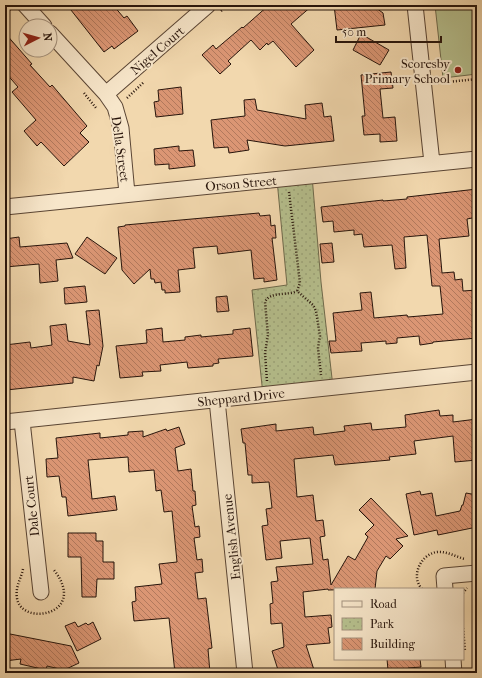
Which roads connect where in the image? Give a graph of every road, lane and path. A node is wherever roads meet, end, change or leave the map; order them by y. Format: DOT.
graph roads {
  1 [pos="25,5"];
  2 [pos="208,5"];
  3 [pos="415,5"];
  4 [pos="37,18"];
  5 [pos="58,42"];
  6 [pos="477,79"];
  7 [pos="438,83"];
  8 [pos="79,88"];
  9 [pos="106,94"];
  10 [pos="98,109"];
  11 [pos="477,159"];
  12 [pos="432,163"];
  13 [pos="289,191"];
  14 [pos="127,194"];
  15 [pos="5,207"];
  16 [pos="297,291"];
  17 [pos="477,372"];
  18 [pos="321,375"];
  19 [pos="267,381"];
  20 [pos="217,400"];
  21 [pos="22,421"];
  22 [pos="5,422"];
  23 [pos="477,573"];
  24 [pos="445,588"];
  25 [pos="41,592"];
  26 [pos="453,660"];
  27 [pos="245,673"];
  28 [pos="454,673"];
  1 -- 4 [label="street"];
  2 -- 9 [label="street, Nigel Court"];
  3 -- 12 [label="street"];
  5 -- 9 [label="street, Della Street"];
  6 -- 7 [label="path"];
  8 -- 10 [label="path"];
  9 -- 14 [label="street, Della Street"];
  11 -- 12 [label="street, Orson Street"];
  12 -- 14 [label="street, Orson Street"];
  13 -- 16 [label="path"];
  14 -- 15 [label="street, Orson Street"];
  16 -- 18 [label="path"];
  16 -- 19 [label="path"];
  17 -- 20 [label="street, Sheppard Drive"];
  20 -- 21 [label="street, Sheppard Drive"];
  20 -- 27 [label="street, English Avenue"];
  21 -- 22 [label="street, Sheppard Drive"];
  21 -- 25 [label="street, Dale Court"];
  23 -- 24 [label="street"];
  26 -- 28 [label="street"];
}
